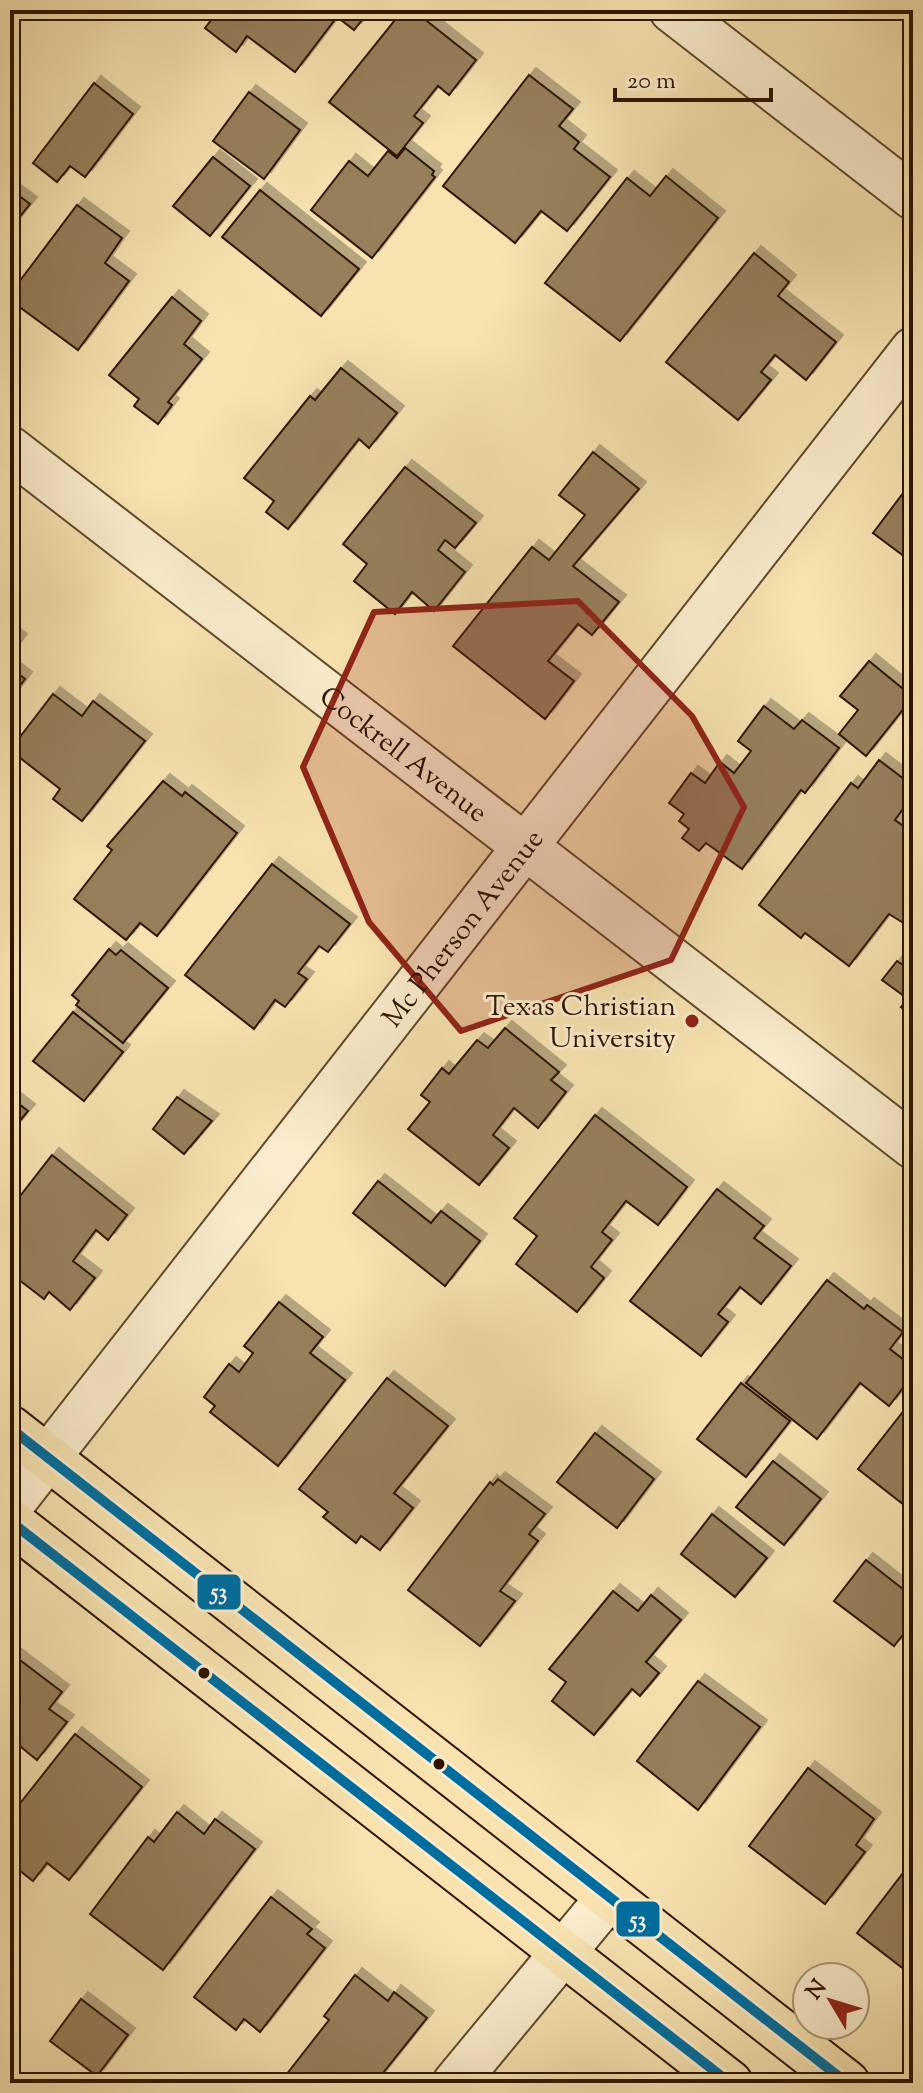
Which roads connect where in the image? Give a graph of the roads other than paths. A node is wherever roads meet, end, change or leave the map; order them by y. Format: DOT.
graph roads {
  1 [pos="672,10"];
  2 [pos="913,197"];
  3 [pos="913,350"];
  4 [pos="10,449"];
  5 [pos="525,847"];
  6 [pos="913,1146"];
  7 [pos="10,1428"];
  8 [pos="48,1458"];
  9 [pos="10,1506"];
  10 [pos="10,1521"];
  11 [pos="609,1897"];
  12 [pos="561,1951"];
  13 [pos="455,2083"];
  14 [pos="730,2083"];
  15 [pos="847,2083"];
  1 -- 2 [label="street"];
  3 -- 5 [label="street, Mc Pherson Avenue"];
  4 -- 5 [label="street, Cockrell Avenue"];
  5 -- 6 [label="street, Cockrell Avenue"];
  5 -- 8 [label="street, Mc Pherson Avenue"];
  7 -- 8 [label="main road"];
  8 -- 9 [label="street, Mc Pherson Avenue"];
  8 -- 11 [label="main road"];
  10 -- 12 [label="main road"];
  11 -- 12 [label="street"];
  11 -- 15 [label="main road"];
  12 -- 13 [label="street"];
  12 -- 14 [label="main road"];
}
